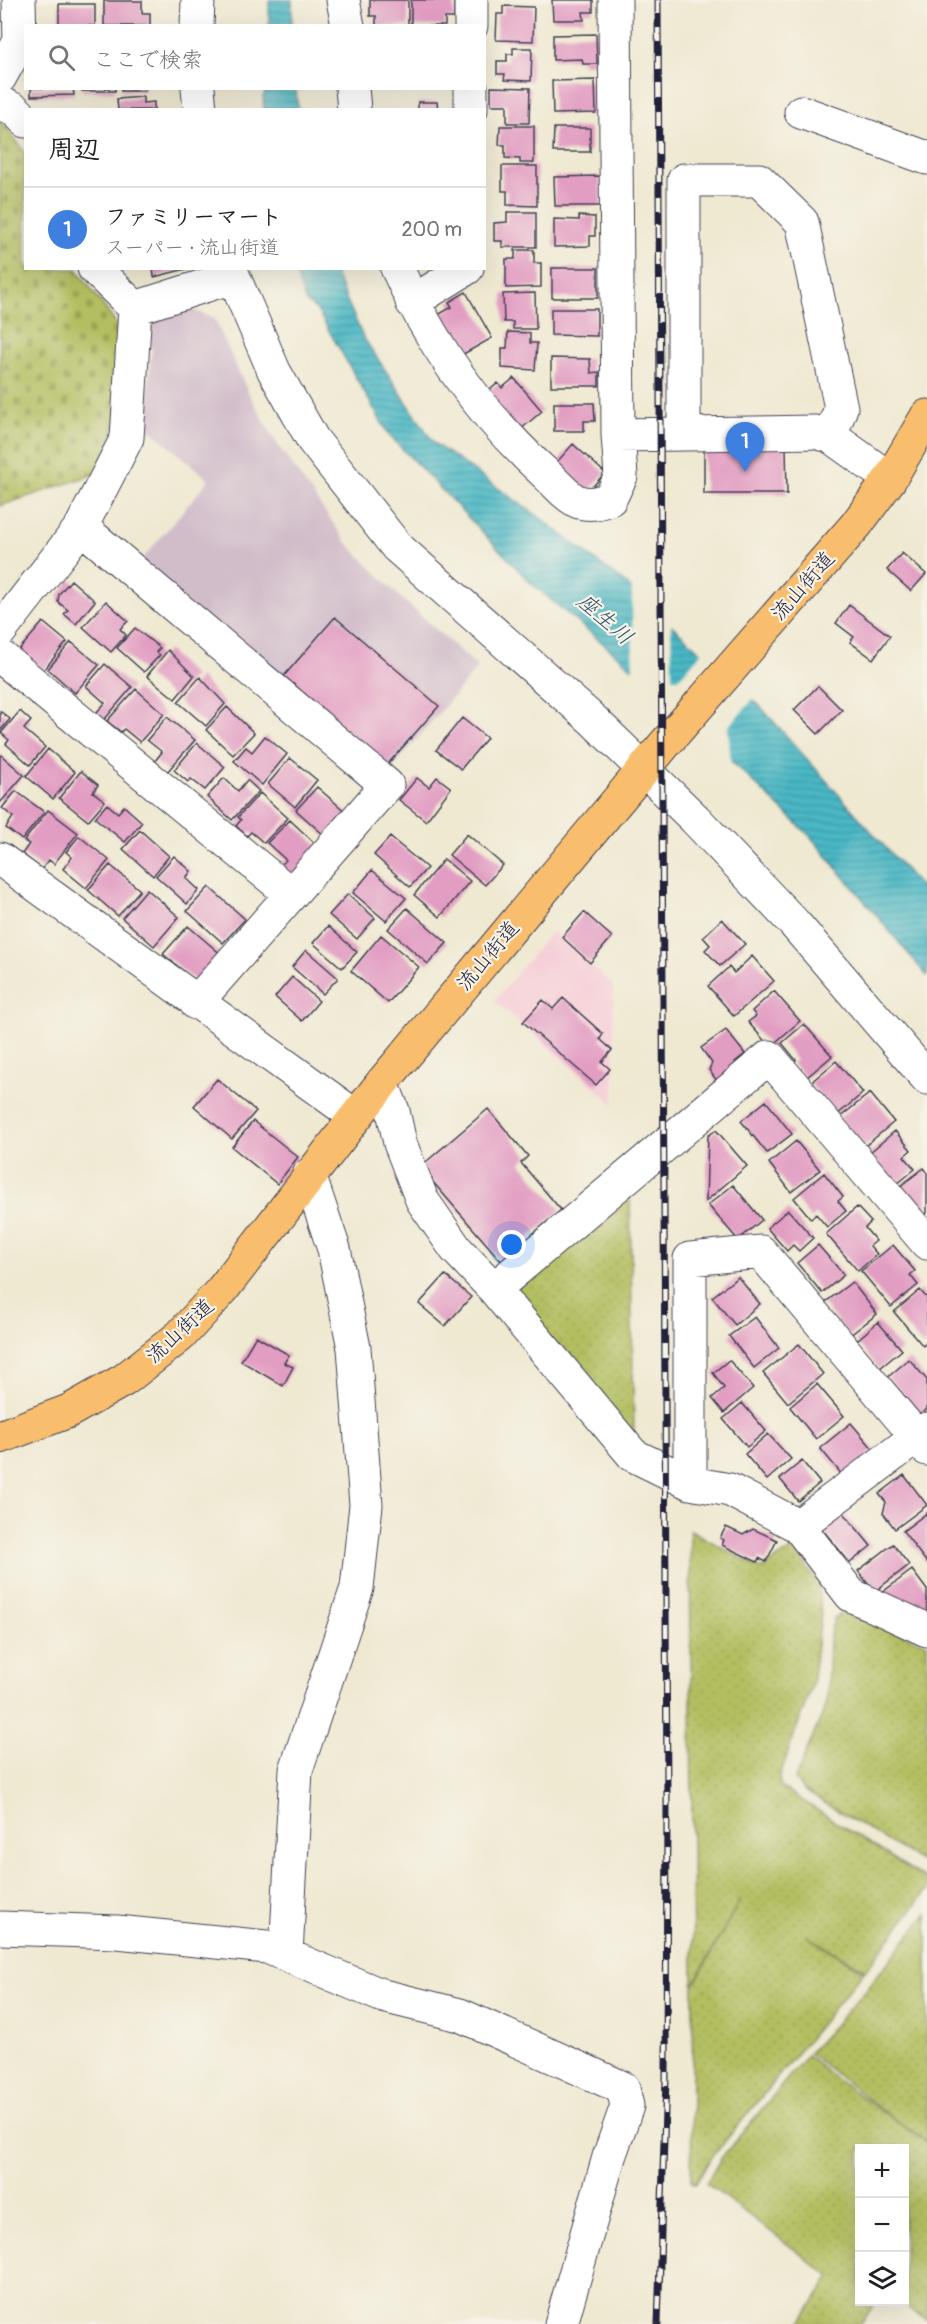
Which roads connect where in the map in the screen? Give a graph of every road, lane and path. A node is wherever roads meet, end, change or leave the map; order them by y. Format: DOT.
graph roads {
  1 [pos="20,0"];
  2 [pos="198,0"];
  3 [pos="343,0"];
  4 [pos="471,0"];
  5 [pos="615,0"];
  6 [pos="197,24"];
  7 [pos="348,24"];
  8 [pos="471,24"];
  9 [pos="0,77"];
  10 [pos="198,90"];
  11 [pos="352,90"];
  12 [pos="471,90"];
  13 [pos="0,103"];
  14 [pos="200,108"];
  15 [pos="354,108"];
  16 [pos="471,108"];
  17 [pos="801,112"];
  18 [pos="24,119"];
  19 [pos="927,158"];
  20 [pos="96,270"];
  21 [pos="398,270"];
  22 [pos="464,270"];
  23 [pos="231,273"];
  24 [pos="412,302"];
  25 [pos="135,308"];
  26 [pos="927,416"];
  27 [pos="684,433"];
  28 [pos="618,435"];
  29 [pos="830,436"];
  30 [pos="890,479"];
  31 [pos="81,527"];
  32 [pos="0,631"];
  33 [pos="0,656"];
  34 [pos="654,757"];
  35 [pos="0,859"];
  36 [pos="291,894"];
  37 [pos="196,1003"];
  38 [pos="927,1078"];
  39 [pos="382,1083"];
  40 [pos="355,1116"];
  41 [pos="309,1175"];
  42 [pos="927,1243"];
  43 [pos="494,1289"];
  44 [pos="0,1437"];
  45 [pos="924,1439"];
  46 [pos="690,1483"];
  47 [pos="798,1526"];
  48 [pos="927,1630"];
  49 [pos="0,1928"];
  50 [pos="286,1954"];
  51 [pos="561,2324"];
  1 -- 9 [label="street"];
  2 -- 6 [label="street"];
  3 -- 7 [label="street"];
  4 -- 8 [label="street"];
  5 -- 28 [label="street"];
  10 -- 14 [label="street"];
  11 -- 15 [label="street"];
  12 -- 16 [label="street"];
  13 -- 18 [label="street"];
  17 -- 19 [label="street"];
  20 -- 25 [label="street"];
  21 -- 24 [label="street"];
  22 -- 24 [label="street"];
  23 -- 25 [label="street"];
  23 -- 34 [label="street"];
  24 -- 28 [label="street"];
  25 -- 31 [label="street"];
  26 -- 30 [label="main road, 流山街道"];
  27 -- 28 [label="street"];
  27 -- 29 [label="street"];
  27 -- 29 [label="street"];
  29 -- 30 [label="street"];
  30 -- 34 [label="main road, 流山街道"];
  31 -- 32 [label="street"];
  31 -- 36 [label="street"];
  33 -- 36 [label="street"];
  34 -- 38 [label="street"];
  34 -- 39 [label="main road, 流山街道"];
  35 -- 37 [label="street"];
  36 -- 37 [label="street"];
  37 -- 40 [label="street"];
  39 -- 40 [label="main road, 流山街道"];
  39 -- 43 [label="street"];
  40 -- 41 [label="main road, 流山街道"];
  41 -- 44 [label="main road, 流山街道"];
  41 -- 50 [label="street"];
  42 -- 43 [label="street"];
  43 -- 46 [label="street"];
  45 -- 46 [label="street"];
  45 -- 47 [label="street"];
  46 -- 47 [label="street"];
  47 -- 48 [label="street"];
  49 -- 50 [label="street"];
  50 -- 51 [label="street"];
}
